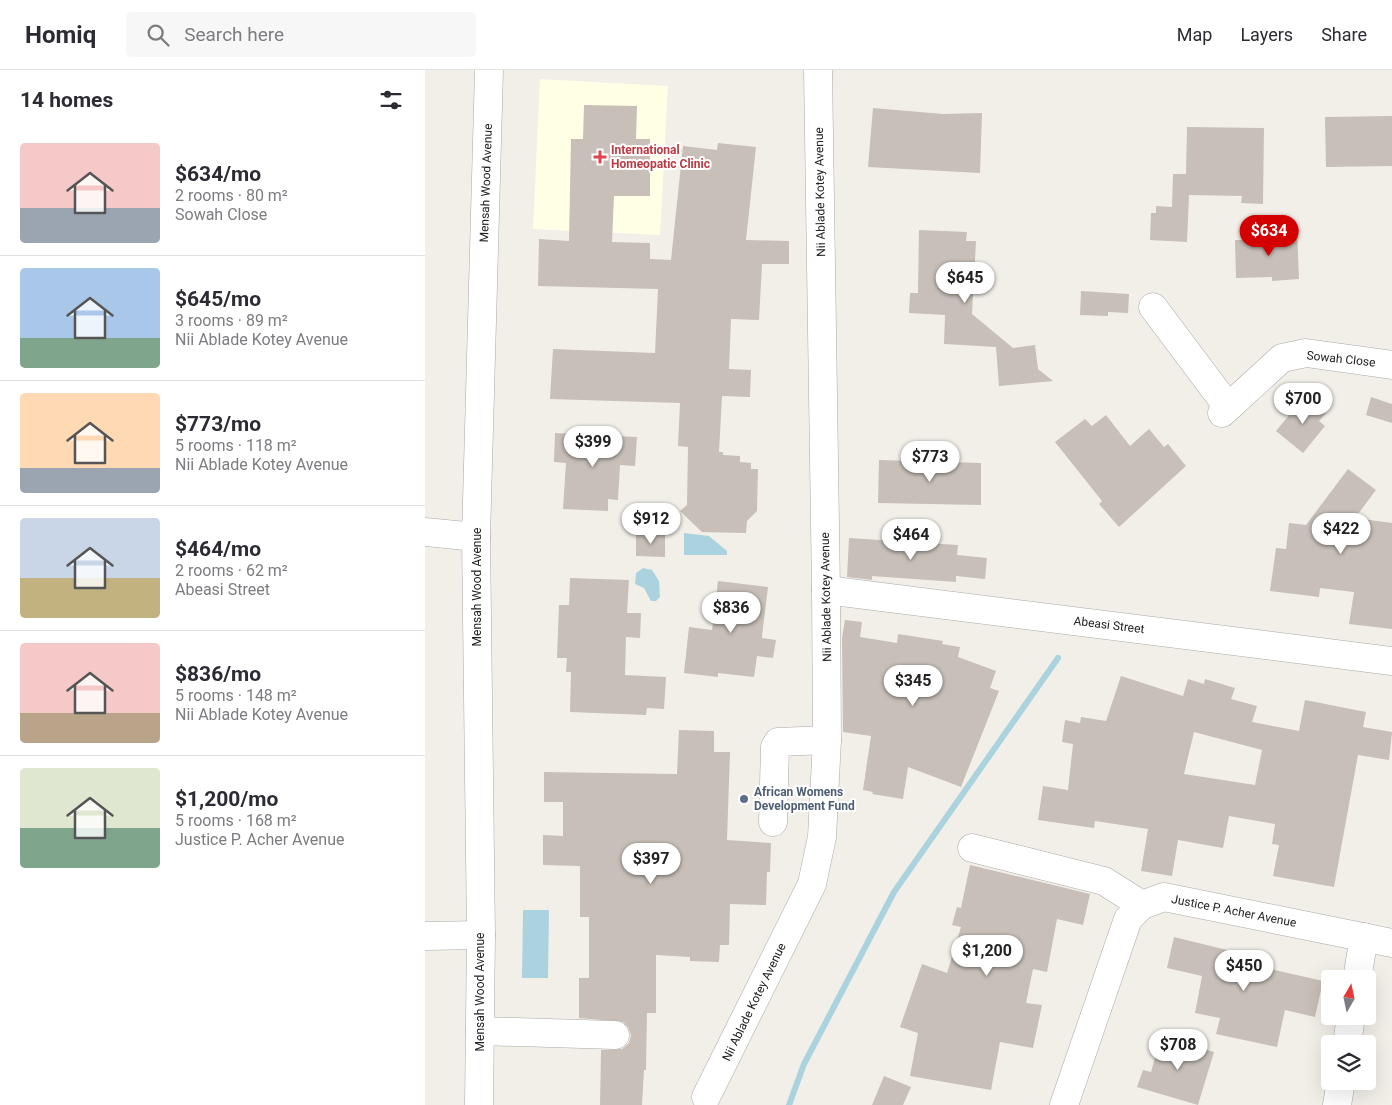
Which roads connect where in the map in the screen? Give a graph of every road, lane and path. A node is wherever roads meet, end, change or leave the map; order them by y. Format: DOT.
graph roads {
  1 [pos="489,70"];
  2 [pos="818,70"];
  3 [pos="1153,307"];
  4 [pos="1392,365"];
  5 [pos="425,532"];
  6 [pos="476,537"];
  7 [pos="826,590"];
  8 [pos="1392,661"];
  9 [pos="827,740"];
  10 [pos="773,822"];
  11 [pos="972,848"];
  12 [pos="1142,905"];
  13 [pos="481,935"];
  14 [pos="425,936"];
  15 [pos="1364,937"];
  16 [pos="1392,943"];
  17 [pos="1358,970"];
  18 [pos="480,1031"];
  19 [pos="615,1035"];
  20 [pos="1340,1090"];
  21 [pos="706,1097"];
  22 [pos="479,1105"];
  23 [pos="1064,1105"];
  24 [pos="1337,1105"];
  1 -- 6 [label="street, Mensah Wood Avenue"];
  2 -- 7 [label="street, Nii Ablade Kotey Avenue"];
  3 -- 4 [label="street, Sowah Close"];
  5 -- 6 [label="street"];
  6 -- 13 [label="street, Mensah Wood Avenue"];
  7 -- 8 [label="street, Abeasi Street"];
  7 -- 9 [label="street, Nii Ablade Kotey Avenue"];
  9 -- 10 [label="street"];
  9 -- 21 [label="street, Nii Ablade Kotey Avenue"];
  11 -- 12 [label="street"];
  12 -- 15 [label="street, Justice P. Acher Avenue"];
  12 -- 23 [label="street"];
  13 -- 14 [label="street"];
  13 -- 18 [label="street, Mensah Wood Avenue"];
  15 -- 16 [label="street, Justice P. Acher Avenue"];
  15 -- 17 [label="street"];
  18 -- 19 [label="street"];
  18 -- 22 [label="street, Mensah Wood Avenue"];
  20 -- 24 [label="street"];
}
